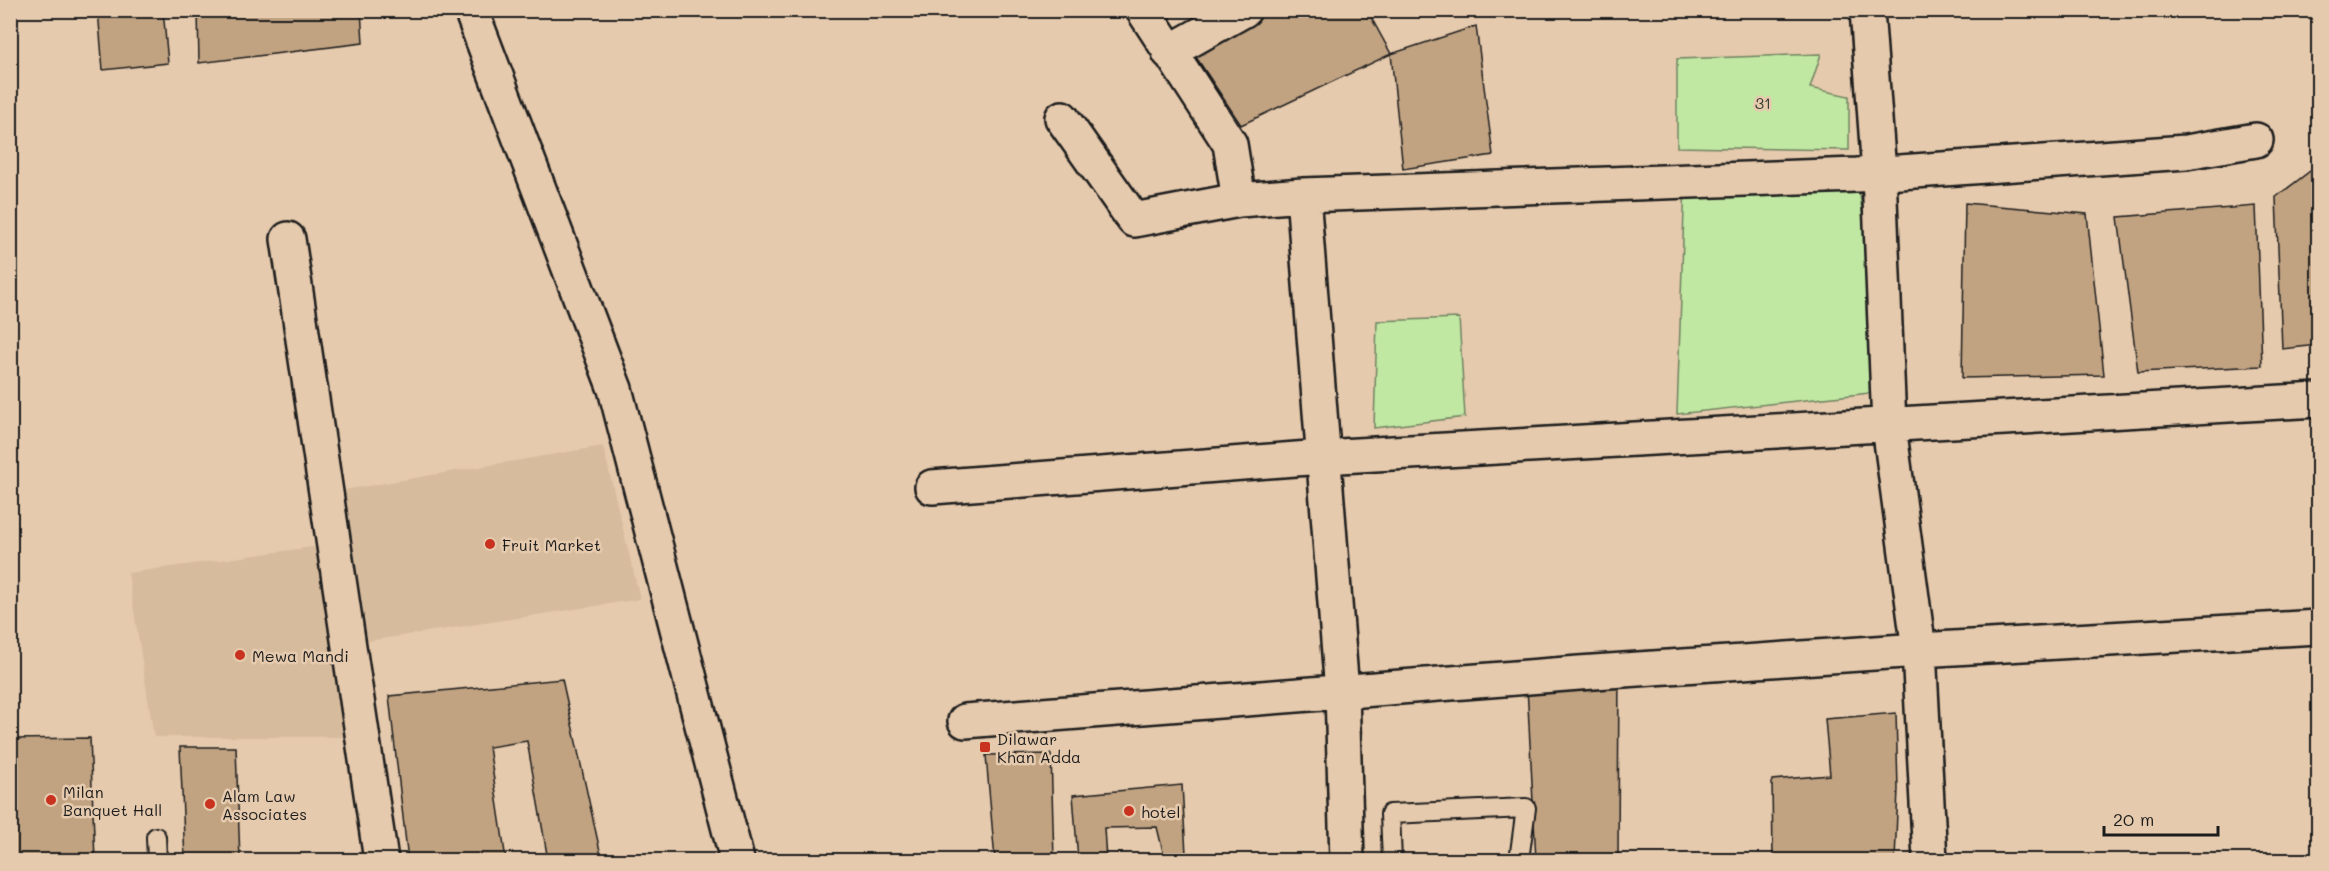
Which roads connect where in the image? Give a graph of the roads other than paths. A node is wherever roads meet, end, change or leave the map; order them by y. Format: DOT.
graph roads {
  1 [pos="471,10"];
  2 [pos="1143,10"];
  3 [pos="1244,10"];
  4 [pos="1867,10"];
  5 [pos="1169,52"];
  6 [pos="1062,118"];
  7 [pos="2256,140"];
  8 [pos="1878,173"];
  9 [pos="1303,195"];
  10 [pos="1239,201"];
  11 [pos="288,239"];
  12 [pos="2319,400"];
  13 [pos="1889,426"];
  14 [pos="1322,458"];
  15 [pos="932,487"];
  16 [pos="2319,627"];
  17 [pos="1918,650"];
  18 [pos="1342,692"];
  19 [pos="964,721"];
  20 [pos="156,837"];
  21 [pos="157,861"];
  22 [pos="381,861"];
  23 [pos="737,861"];
  24 [pos="1347,861"];
  25 [pos="1392,861"];
  26 [pos="1519,861"];
  27 [pos="1930,861"];
  1 -- 23 [label="street"];
  2 -- 5 [label="street"];
  3 -- 5 [label="street"];
  4 -- 8 [label="street"];
  5 -- 10 [label="street"];
  6 -- 10 [label="street"];
  7 -- 8 [label="street"];
  8 -- 9 [label="street"];
  8 -- 13 [label="street"];
  9 -- 10 [label="street"];
  9 -- 14 [label="street"];
  11 -- 22 [label="street"];
  12 -- 13 [label="street"];
  13 -- 14 [label="street"];
  13 -- 17 [label="street"];
  14 -- 15 [label="street"];
  14 -- 18 [label="street"];
  16 -- 17 [label="street"];
  17 -- 18 [label="street"];
  17 -- 27 [label="street"];
  18 -- 19 [label="street"];
  18 -- 24 [label="street"];
  20 -- 21 [label="lane"];
  25 -- 26 [label="lane"];
}
